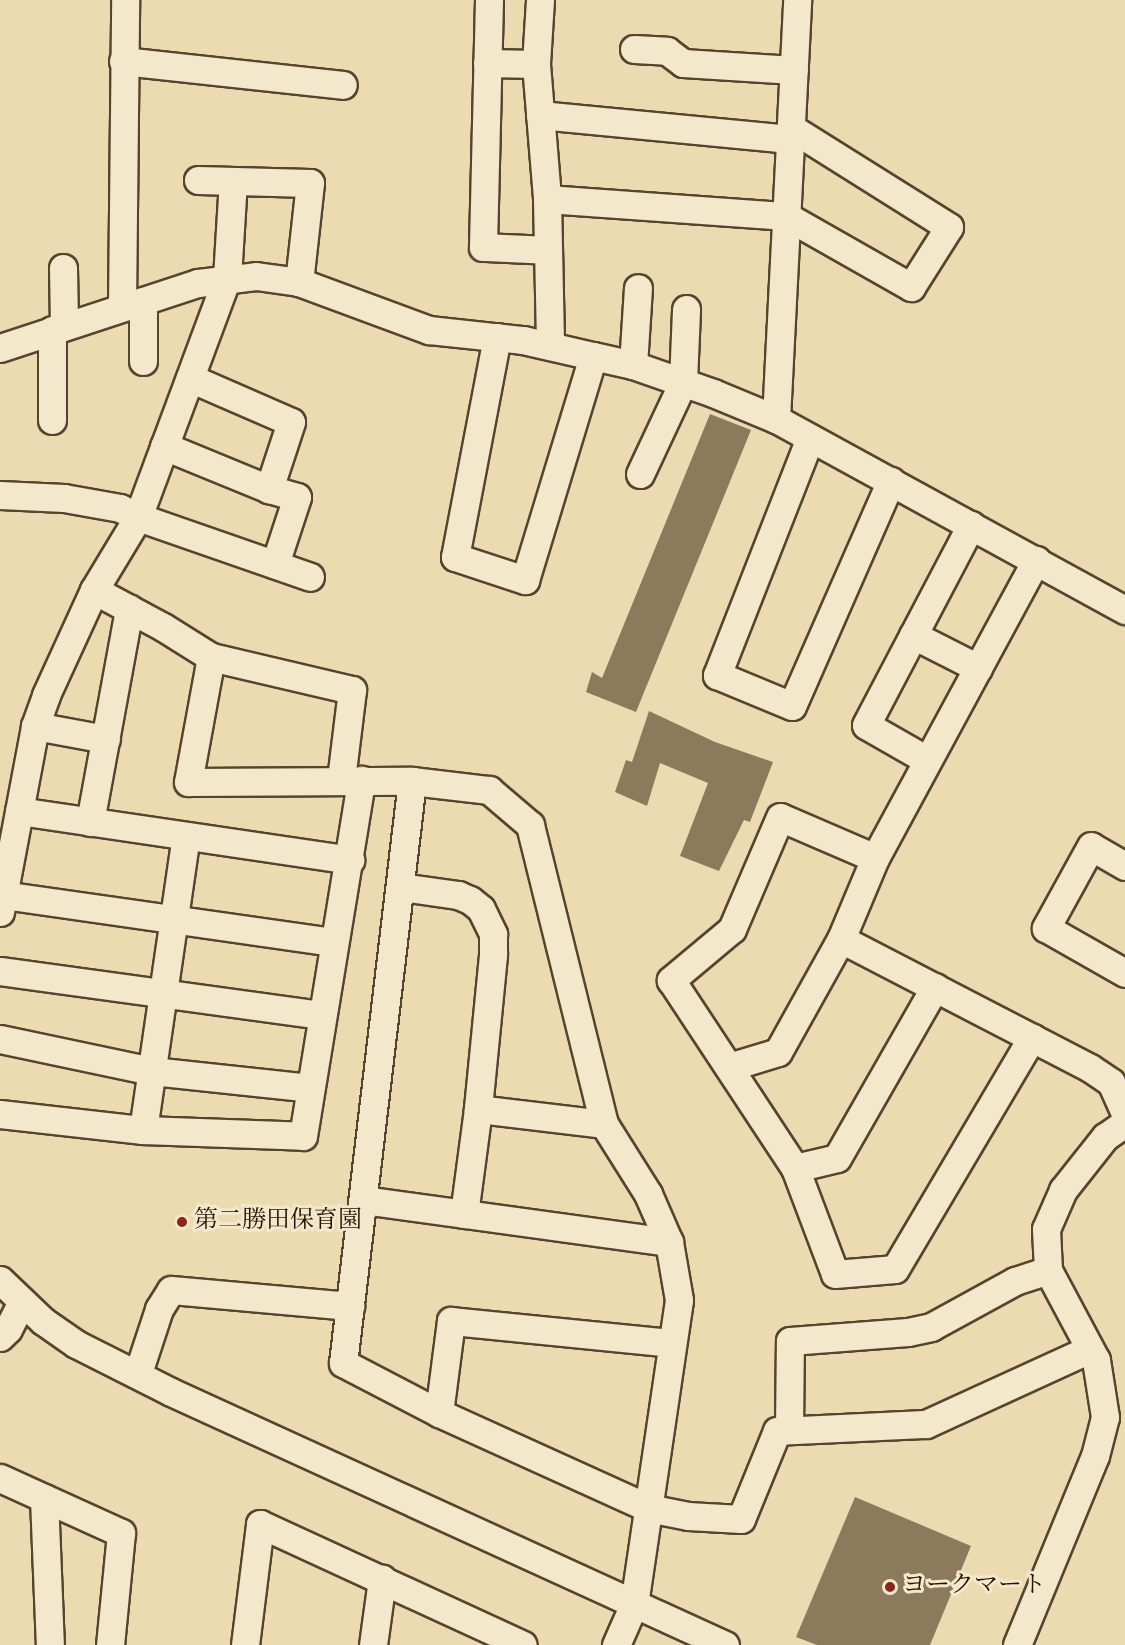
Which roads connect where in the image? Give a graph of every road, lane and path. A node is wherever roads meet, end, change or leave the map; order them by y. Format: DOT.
graph roads {
  1 [pos="125,0"];
  2 [pos="489,0"];
  3 [pos="540,0"];
  4 [pos="797,0"];
  5 [pos="634,49"];
  6 [pos="123,61"];
  7 [pos="487,63"];
  8 [pos="536,64"];
  9 [pos="794,70"];
  10 [pos="343,85"];
  11 [pos="540,115"];
  12 [pos="790,134"];
  13 [pos="198,180"];
  14 [pos="233,181"];
  15 [pos="547,199"];
  16 [pos="786,216"];
  17 [pos="548,250"];
  18 [pos="63,268"];
  19 [pos="227,278"];
  20 [pos="299,282"];
  21 [pos="638,288"];
  22 [pos="132,303"];
  23 [pos="686,309"];
  24 [pos="58,328"];
  25 [pos="497,337"];
  26 [pos="550,346"];
  27 [pos="0,348"];
  28 [pos="593,356"];
  29 [pos="143,361"];
  30 [pos="633,365"];
  31 [pos="190,378"];
  32 [pos="683,382"];
  33 [pos="776,419"];
  34 [pos="52,420"];
  35 [pos="810,438"];
  36 [pos="164,446"];
  37 [pos="640,474"];
  38 [pos="891,481"];
  39 [pos="269,489"];
  40 [pos="0,495"];
  41 [pos="138,517"];
  42 [pos="971,525"];
  43 [pos="1036,560"];
  44 [pos="275,564"];
  45 [pos="310,577"];
  46 [pos="94,590"];
  47 [pos="129,609"];
  48 [pos="1125,610"];
  49 [pos="913,635"];
  50 [pos="211,657"];
  51 [pos="978,668"];
  52 [pos="36,726"];
  53 [pos="106,739"];
  54 [pos="927,760"];
  55 [pos="351,780"];
  56 [pos="412,781"];
  57 [pos="12,819"];
  58 [pos="90,822"];
  59 [pos="186,836"];
  60 [pos="875,858"];
  61 [pos="350,860"];
  62 [pos="1125,866"];
  63 [pos="401,887"];
  64 [pos="2,903"];
  65 [pos="174,919"];
  66 [pos="841,939"];
  67 [pos="334,942"];
  68 [pos="0,971"];
  69 [pos="1125,973"];
  70 [pos="935,987"];
  71 [pos="164,992"];
  72 [pos="322,1015"];
  73 [pos="1032,1037"];
  74 [pos="0,1040"];
  75 [pos="729,1067"];
  76 [pos="152,1071"];
  77 [pos="310,1088"];
  78 [pos="478,1109"];
  79 [pos="1125,1113"];
  80 [pos="0,1114"];
  81 [pos="1125,1123"];
  82 [pos="604,1124"];
  83 [pos="144,1130"];
  84 [pos="795,1168"];
  85 [pos="363,1200"];
  86 [pos="464,1214"];
  87 [pos="669,1242"];
  88 [pos="1048,1270"];
  89 [pos="0,1280"];
  90 [pos="11,1306"];
  91 [pos="350,1306"];
  92 [pos="0,1336"];
  93 [pos="672,1343"];
  94 [pos="1090,1349"];
  95 [pos="138,1373"];
  96 [pos="439,1413"];
  97 [pos="1114,1413"];
  98 [pos="789,1430"];
  99 [pos="0,1478"];
  100 [pos="44,1498"];
  101 [pos="648,1508"];
  102 [pos="382,1580"];
  103 [pos="634,1604"];
  104 [pos="669,1633"];
  105 [pos="497,1639"];
  106 [pos="50,1645"];
  107 [pos="110,1645"];
  108 [pos="245,1645"];
  109 [pos="373,1645"];
  110 [pos="523,1645"];
  111 [pos="615,1645"];
  112 [pos="725,1645"];
  113 [pos="1017,1645"];
  1 -- 6 [label="street"];
  2 -- 7 [label="street"];
  3 -- 8 [label="street"];
  4 -- 9 [label="street"];
  5 -- 9 [label="street"];
  6 -- 10 [label="street"];
  6 -- 22 [label="street"];
  7 -- 8 [label="street"];
  7 -- 17 [label="street"];
  8 -- 11 [label="street"];
  9 -- 12 [label="street"];
  11 -- 12 [label="street"];
  11 -- 15 [label="street"];
  12 -- 16 [label="street"];
  12 -- 16 [label="street"];
  13 -- 14 [label="street"];
  14 -- 19 [label="street"];
  14 -- 20 [label="street"];
  15 -- 16 [label="street"];
  15 -- 17 [label="street"];
  16 -- 33 [label="street"];
  17 -- 26 [label="street"];
  18 -- 24 [label="street"];
  19 -- 20 [label="street"];
  19 -- 22 [label="street"];
  19 -- 31 [label="street"];
  20 -- 25 [label="street"];
  21 -- 30 [label="street"];
  22 -- 24 [label="street"];
  22 -- 29 [label="street"];
  23 -- 32 [label="street"];
  24 -- 27 [label="street"];
  24 -- 34 [label="street"];
  25 -- 26 [label="street"];
  25 -- 28 [label="street"];
  26 -- 28 [label="street"];
  28 -- 30 [label="street"];
  30 -- 32 [label="street"];
  31 -- 36 [label="street"];
  31 -- 39 [label="street"];
  32 -- 33 [label="street"];
  32 -- 37 [label="street"];
  33 -- 35 [label="street"];
  35 -- 38 [label="street"];
  35 -- 38 [label="street"];
  36 -- 39 [label="street"];
  36 -- 41 [label="street"];
  38 -- 42 [label="street"];
  39 -- 44 [label="street"];
  40 -- 41 [label="street"];
  41 -- 44 [label="street"];
  41 -- 46 [label="street"];
  42 -- 43 [label="street"];
  42 -- 49 [label="street"];
  43 -- 48 [label="street"];
  43 -- 51 [label="street"];
  44 -- 45 [label="street"];
  46 -- 47 [label="street"];
  46 -- 52 [label="street"];
  47 -- 50 [label="street"];
  47 -- 53 [label="street"];
  49 -- 51 [label="street"];
  49 -- 54 [label="street"];
  50 -- 55 [label="street"];
  50 -- 55 [label="street"];
  51 -- 54 [label="street"];
  52 -- 53 [label="street"];
  52 -- 57 [label="street"];
  53 -- 58 [label="street"];
  54 -- 60 [label="street"];
  55 -- 56 [label="street"];
  55 -- 61 [label="street"];
  56 -- 63 [label="street"];
  56 -- 82 [label="street"];
  57 -- 58 [label="street"];
  57 -- 64 [label="street"];
  58 -- 59 [label="street"];
  59 -- 61 [label="street"];
  59 -- 65 [label="street"];
  60 -- 66 [label="street"];
  60 -- 75 [label="street"];
  61 -- 67 [label="street"];
  62 -- 69 [label="street"];
  63 -- 78 [label="street"];
  63 -- 85 [label="street"];
  64 -- 65 [label="street"];
  65 -- 67 [label="street"];
  65 -- 71 [label="street"];
  66 -- 70 [label="street"];
  66 -- 75 [label="street"];
  67 -- 72 [label="street"];
  68 -- 71 [label="street"];
  70 -- 73 [label="street"];
  70 -- 84 [label="street"];
  71 -- 72 [label="street"];
  71 -- 76 [label="street"];
  72 -- 77 [label="street"];
  73 -- 79 [label="street"];
  73 -- 84 [label="street"];
  74 -- 76 [label="street"];
  75 -- 84 [label="street"];
  76 -- 77 [label="street"];
  76 -- 83 [label="street"];
  77 -- 83 [label="street"];
  78 -- 82 [label="street"];
  78 -- 86 [label="street"];
  80 -- 83 [label="street"];
  81 -- 88 [label="street"];
  82 -- 87 [label="street"];
  85 -- 86 [label="street"];
  85 -- 91 [label="street"];
  86 -- 87 [label="street"];
  87 -- 93 [label="street"];
  88 -- 94 [label="street"];
  88 -- 98 [label="street"];
  89 -- 90 [label="street"];
  90 -- 92 [label="street"];
  90 -- 95 [label="street"];
  91 -- 95 [label="street"];
  91 -- 96 [label="street"];
  93 -- 96 [label="street"];
  93 -- 101 [label="street"];
  94 -- 97 [label="street"];
  94 -- 98 [label="street"];
  95 -- 103 [label="street"];
  96 -- 101 [label="street"];
  97 -- 113 [label="street"];
  98 -- 101 [label="street"];
  99 -- 100 [label="street"];
  100 -- 106 [label="street"];
  100 -- 107 [label="street"];
  101 -- 103 [label="street"];
  102 -- 105 [label="street"];
  102 -- 108 [label="street"];
  102 -- 109 [label="street"];
  103 -- 104 [label="street"];
  103 -- 111 [label="street"];
  104 -- 112 [label="street"];
  105 -- 110 [label="street"];
}
